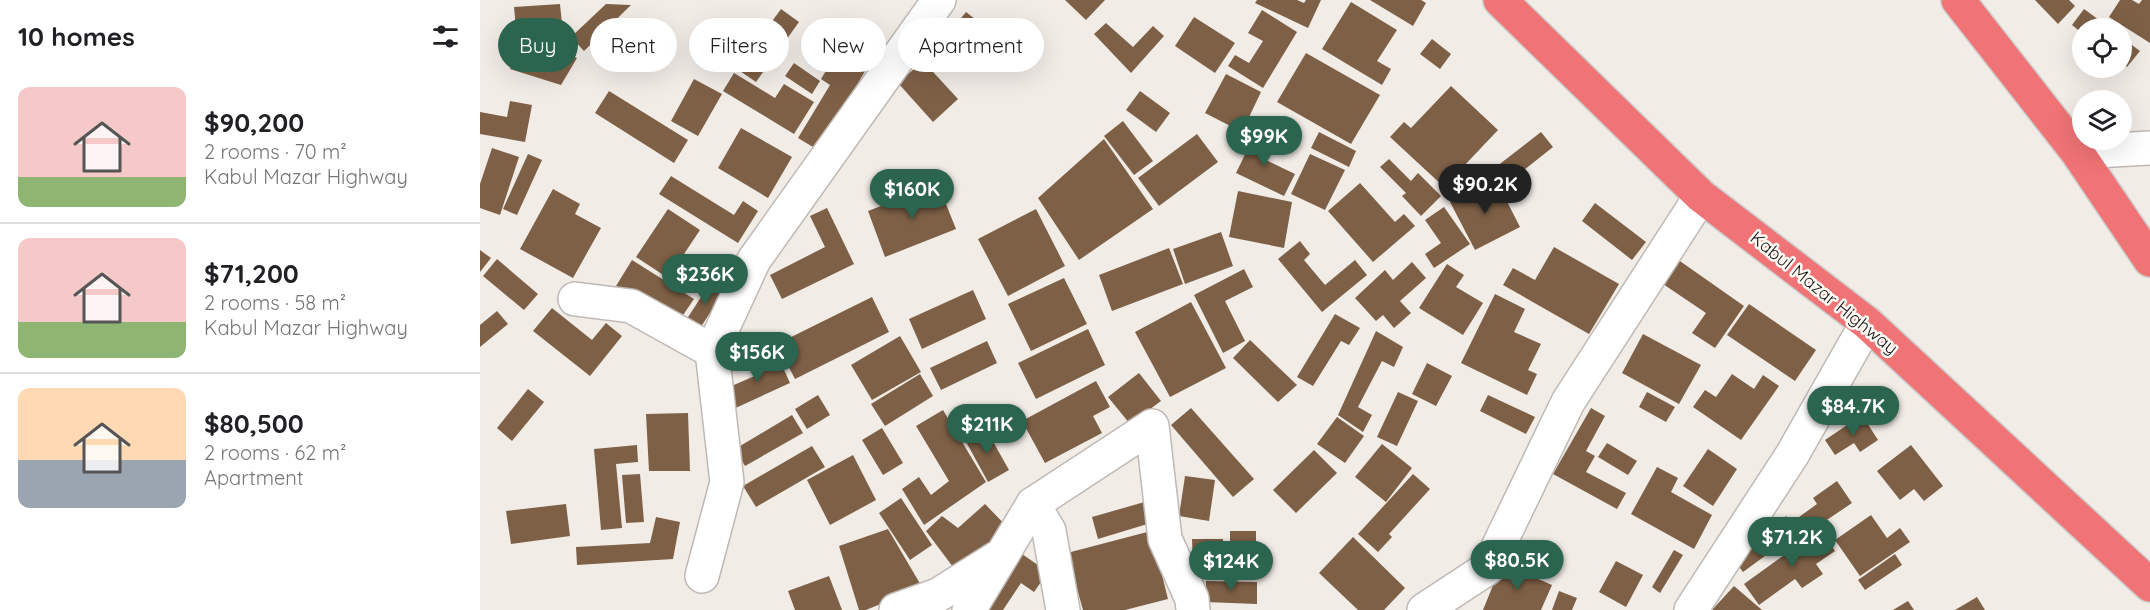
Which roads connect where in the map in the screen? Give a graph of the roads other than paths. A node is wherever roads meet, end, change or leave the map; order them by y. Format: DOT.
graph roads {
  1 [pos="939,0"];
  2 [pos="1500,0"];
  3 [pos="1958,0"];
  4 [pos="2150,148"];
  5 [pos="2077,152"];
  6 [pos="1701,196"];
  7 [pos="2150,260"];
  8 [pos="575,299"];
  9 [pos="1867,322"];
  10 [pos="712,351"];
  11 [pos="1033,504"];
  12 [pos="1001,555"];
  13 [pos="702,576"];
  14 [pos="2150,585"];
  15 [pos="896,610"];
  16 [pos="969,610"];
  17 [pos="1062,610"];
  18 [pos="1193,610"];
  19 [pos="1424,610"];
  20 [pos="1691,610"];
  1 -- 10 [label="street"];
  2 -- 6 [label="highway, Kabul Mazar Highway"];
  3 -- 5 [label="highway"];
  4 -- 5 [label="street"];
  5 -- 7 [label="highway"];
  6 -- 9 [label="highway, Kabul Mazar Highway"];
  6 -- 19 [label="street"];
  8 -- 10 [label="street"];
  9 -- 14 [label="highway, Kabul Mazar Highway"];
  9 -- 20 [label="street"];
  10 -- 13 [label="street"];
  11 -- 12 [label="street"];
  11 -- 17 [label="street"];
  11 -- 18 [label="street"];
  12 -- 15 [label="street"];
  12 -- 16 [label="street"];
}
